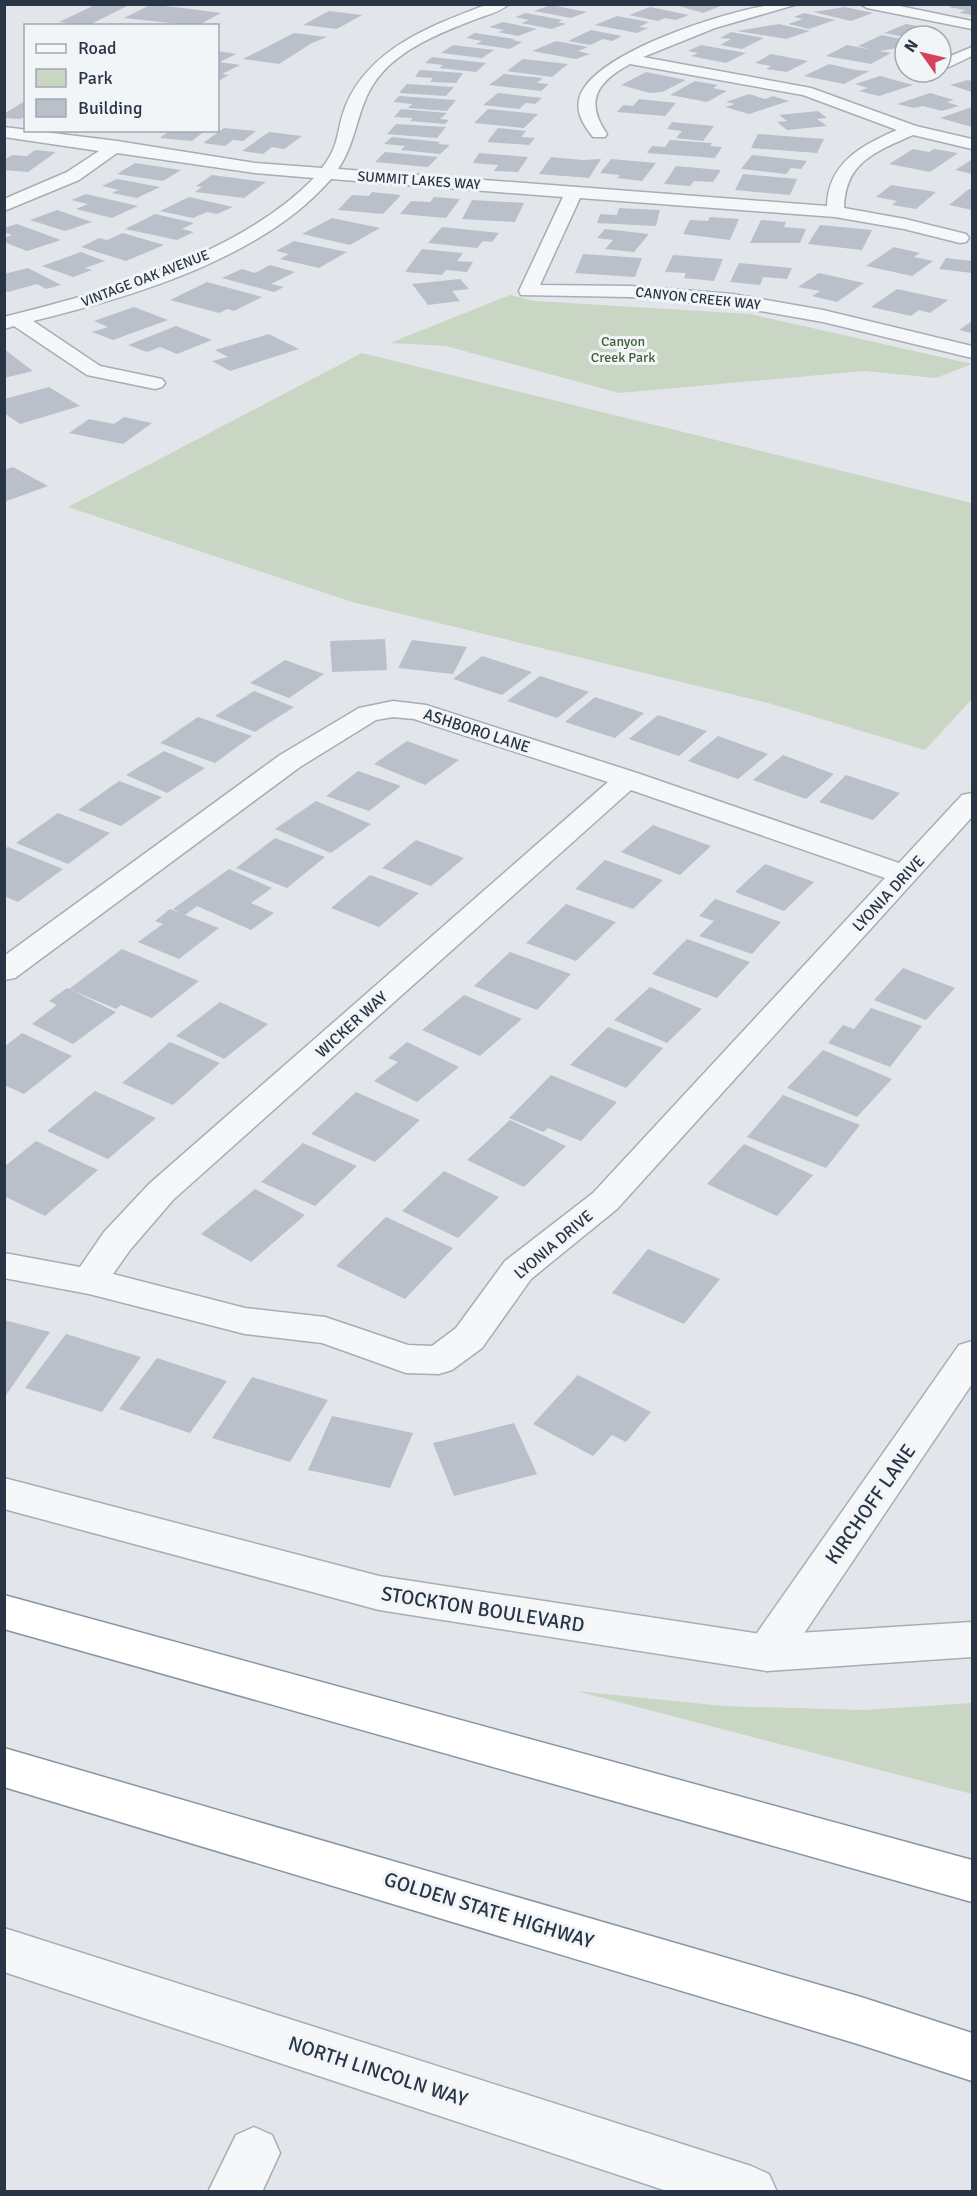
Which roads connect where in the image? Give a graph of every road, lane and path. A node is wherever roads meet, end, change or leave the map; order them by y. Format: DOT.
graph roads {
  1 [pos="502,4"];
  2 [pos="791,4"];
  3 [pos="867,4"];
  4 [pos="972,26"];
  5 [pos="972,51"];
  6 [pos="629,59"];
  7 [pos="953,60"];
  8 [pos="911,130"];
  9 [pos="4,132"];
  10 [pos="599,134"];
  11 [pos="972,144"];
  12 [pos="117,146"];
  13 [pos="327,173"];
  14 [pos="574,191"];
  15 [pos="4,206"];
  16 [pos="835,212"];
  17 [pos="960,238"];
  18 [pos="11,321"];
  19 [pos="972,352"];
  20 [pos="155,383"];
  21 [pos="627,779"];
  22 [pos="972,801"];
  23 [pos="904,875"];
  24 [pos="4,971"];
  25 [pos="4,1265"];
  26 [pos="89,1281"];
  27 [pos="972,1355"];
  28 [pos="4,1492"];
  29 [pos="4,1612"];
  30 [pos="972,1640"];
  31 [pos="767,1653"];
  32 [pos="4,1767"];
  33 [pos="960,1876"];
  34 [pos="4,1950"];
  35 [pos="972,2057"];
  36 [pos="751,2192"];
  1 -- 13 [label="street, VINTAGE OAK AVENUE"];
  2 -- 6 [label="street"];
  3 -- 4 [label="street"];
  5 -- 7 [label="street"];
  6 -- 8 [label="street"];
  6 -- 10 [label="street"];
  8 -- 11 [label="street"];
  8 -- 16 [label="street"];
  9 -- 12 [label="street, SUMMIT LAKES WAY"];
  12 -- 13 [label="street, SUMMIT LAKES WAY"];
  12 -- 15 [label="street"];
  13 -- 14 [label="street, SUMMIT LAKES WAY"];
  13 -- 18 [label="street, VINTAGE OAK AVENUE"];
  14 -- 16 [label="street, SUMMIT LAKES WAY"];
  14 -- 19 [label="street, CANYON CREEK WAY"];
  16 -- 17 [label="street, SUMMIT LAKES WAY"];
  18 -- 20 [label="street"];
  21 -- 23 [label="street, ASHBORO LANE"];
  21 -- 24 [label="street, ASHBORO LANE"];
  21 -- 26 [label="street, WICKER WAY"];
  22 -- 23 [label="street, LYONIA DRIVE"];
  23 -- 26 [label="street, LYONIA DRIVE"];
  25 -- 26 [label="street, LYONIA DRIVE"];
  27 -- 31 [label="street, KIRCHOFF LANE"];
  28 -- 31 [label="street, STOCKTON BOULEVARD"];
  29 -- 33 [label="highway"];
  30 -- 31 [label="street, STOCKTON BOULEVARD"];
  32 -- 35 [label="highway, GOLDEN STATE HIGHWAY"];
  34 -- 36 [label="street, NORTH LINCOLN WAY"];
}
